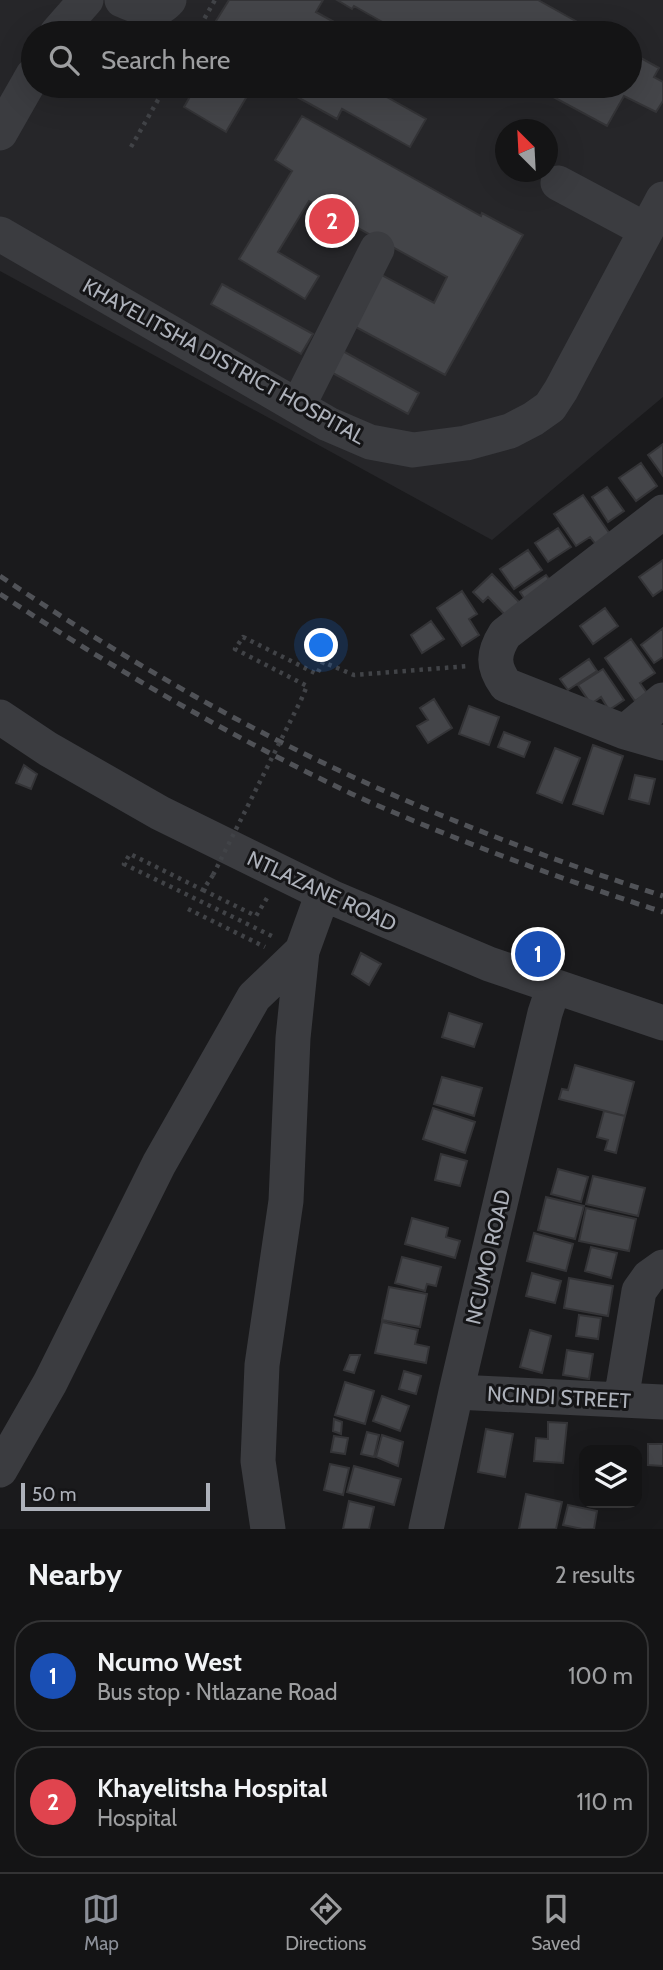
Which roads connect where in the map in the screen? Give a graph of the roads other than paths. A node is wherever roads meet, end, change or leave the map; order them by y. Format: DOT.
graph roads {
  1 [pos="86,0"];
  2 [pos="122,0"];
  3 [pos="169,0"];
  4 [pos="68,21"];
  5 [pos="21,96"];
  6 [pos="0,133"];
  7 [pos="558,183"];
  8 [pos="663,199"];
  9 [pos="646,230"];
  10 [pos="0,234"];
  11 [pos="377,249"];
  12 [pos="298,406"];
  13 [pos="663,512"];
  14 [pos="663,700"];
  15 [pos="0,717"];
  16 [pos="625,732"];
  17 [pos="663,743"];
  18 [pos="323,893"];
  19 [pos="284,947"];
  20 [pos="554,986"];
  21 [pos="663,1023"];
  22 [pos="663,1267"];
  23 [pos="456,1392"];
  24 [pos="621,1400"];
  25 [pos="663,1402"];
  26 [pos="0,1470"];
  27 [pos="268,1529"];
  28 [pos="426,1529"];
  1 -- 4 [label="street"];
  2 -- 3 [label="street"];
  5 -- 6 [label="street"];
  7 -- 9 [label="street"];
  8 -- 9 [label="street, KHAYELITSHA DISTRICT HOSPITAL"];
  9 -- 12 [label="street, KHAYELITSHA DISTRICT HOSPITAL"];
  10 -- 12 [label="street, KHAYELITSHA DISTRICT HOSPITAL"];
  11 -- 12 [label="street"];
  13 -- 16 [label="street"];
  14 -- 16 [label="street"];
  15 -- 18 [label="street, NTLAZANE ROAD"];
  16 -- 17 [label="street"];
  18 -- 19 [label="street"];
  18 -- 20 [label="street, NTLAZANE ROAD"];
  19 -- 26 [label="street"];
  19 -- 27 [label="street"];
  20 -- 21 [label="street, NTLAZANE ROAD"];
  20 -- 23 [label="street, NCUMO ROAD"];
  22 -- 24 [label="street"];
  23 -- 24 [label="street, NCINDI STREET"];
  23 -- 28 [label="street, NCUMO ROAD"];
  24 -- 25 [label="street, NCINDI STREET"];
}
